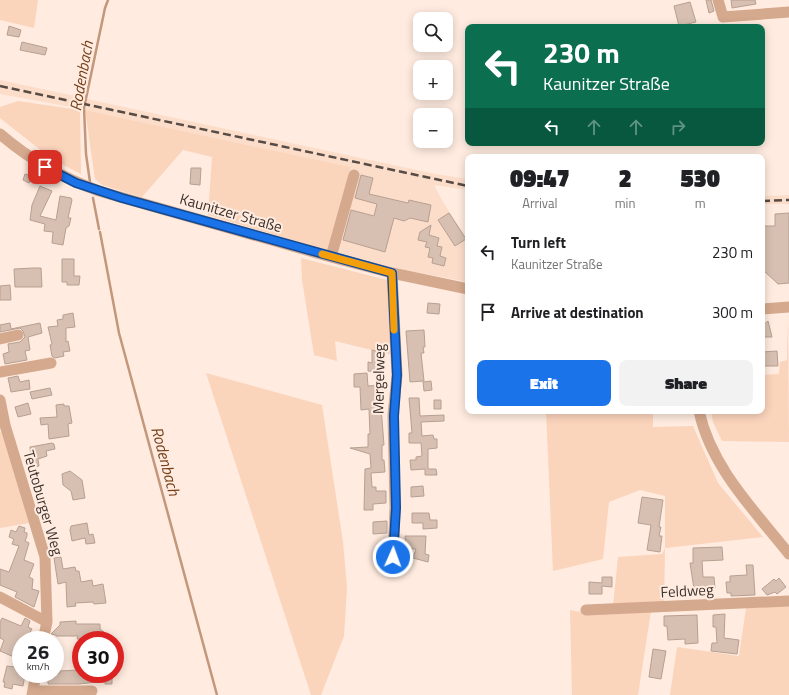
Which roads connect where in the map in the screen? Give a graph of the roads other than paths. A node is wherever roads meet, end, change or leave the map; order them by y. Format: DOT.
graph roads {
  1 [pos="718,0"];
  2 [pos="789,12"];
  3 [pos="0,134"];
  4 [pos="354,175"];
  5 [pos="331,257"];
  6 [pos="392,273"];
  7 [pos="465,288"];
  8 [pos="789,307"];
  9 [pos="765,309"];
  10 [pos="18,335"];
  11 [pos="0,339"];
  12 [pos="51,363"];
  13 [pos="0,372"];
  14 [pos="0,400"];
  15 [pos="700,414"];
  16 [pos="3,426"];
  17 [pos="789,554"];
  18 [pos="393,557"];
  19 [pos="0,597"];
  20 [pos="789,601"];
  21 [pos="586,610"];
  22 [pos="47,622"];
  23 [pos="45,631"];
  24 [pos="34,683"];
  25 [pos="92,690"];
  26 [pos="32,693"];
  1 -- 2 [label="street"];
  3 -- 5 [label="street, Kaunitzer Straße"];
  4 -- 5 [label="street"];
  5 -- 6 [label="street, Kaunitzer Straße"];
  6 -- 7 [label="street, Kaunitzer Straße"];
  6 -- 18 [label="street, Mergelweg"];
  8 -- 9 [label="street"];
  10 -- 11 [label="street"];
  12 -- 13 [label="street"];
  14 -- 16 [label="street, Teutoburger Weg"];
  15 -- 17 [label="street"];
  16 -- 22 [label="street, Teutoburger Weg"];
  19 -- 22 [label="street"];
  20 -- 21 [label="street, Feldweg"];
  22 -- 23 [label="street, Teutoburger Weg"];
  24 -- 26 [label="street"];
  25 -- 26 [label="street"];
}
